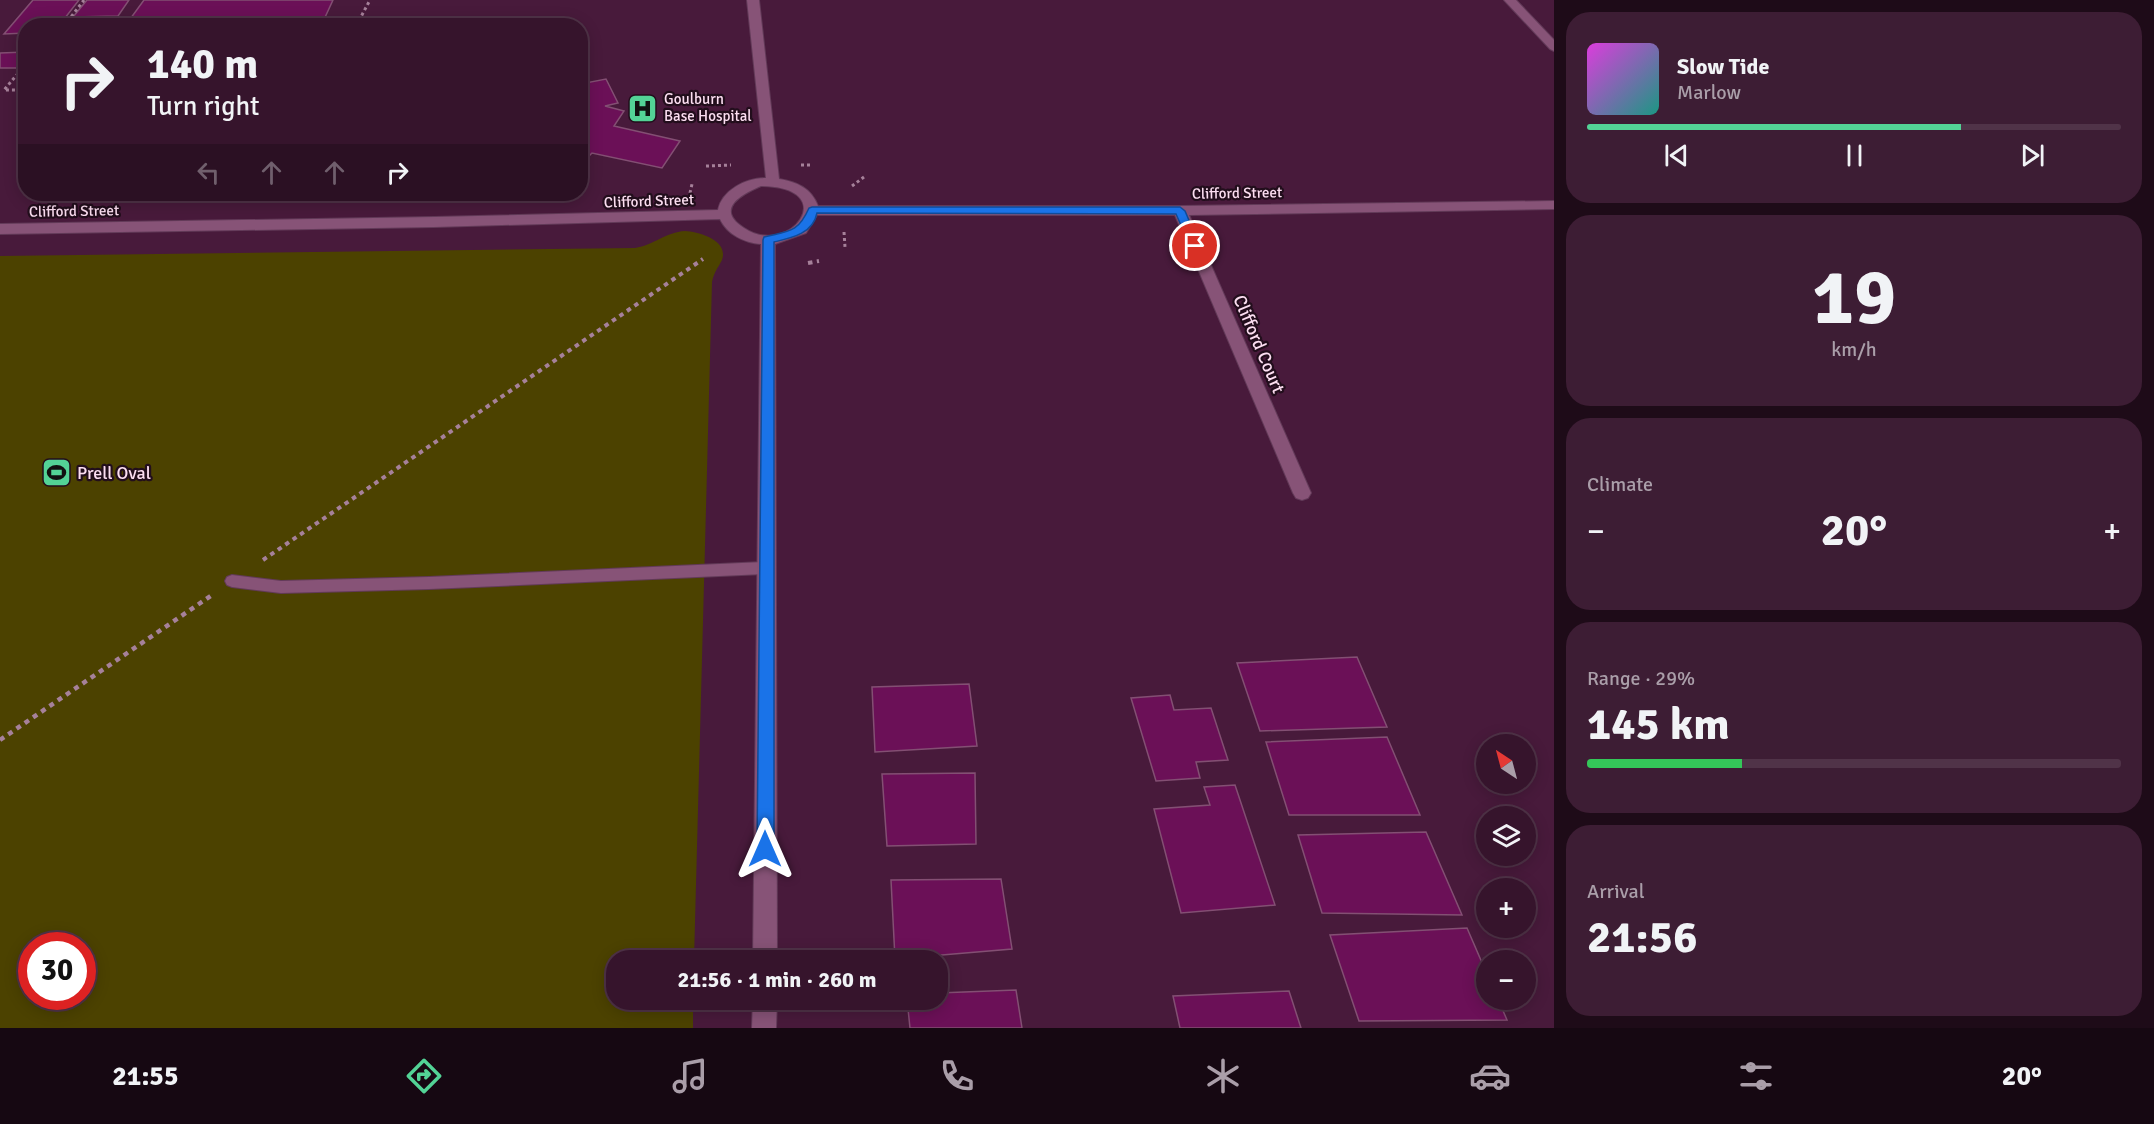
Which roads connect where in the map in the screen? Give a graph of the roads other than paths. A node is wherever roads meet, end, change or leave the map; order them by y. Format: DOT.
graph roads {
  1 [pos="753,0"];
  2 [pos="1510,0"];
  3 [pos="1554,47"];
  4 [pos="773,182"];
  5 [pos="1554,205"];
  6 [pos="812,210"];
  7 [pos="1180,211"];
  8 [pos="723,214"];
  9 [pos="0,229"];
  10 [pos="768,240"];
  11 [pos="1302,493"];
  12 [pos="766,568"];
  13 [pos="232,581"];
  14 [pos="765,950"];
  15 [pos="765,1010"];
  16 [pos="764,1028"];
  1 -- 4 [label="street"];
  2 -- 3 [label="street"];
  4 -- 6 [label="street"];
  4 -- 8 [label="street"];
  5 -- 7 [label="street, Clifford Street"];
  6 -- 7 [label="street, Clifford Street"];
  6 -- 10 [label="street"];
  7 -- 11 [label="street, Clifford Court"];
  8 -- 9 [label="street, Clifford Street"];
  8 -- 10 [label="street"];
  10 -- 12 [label="street"];
  12 -- 13 [label="lane"];
  12 -- 14 [label="street"];
  15 -- 16 [label="street"];
}
